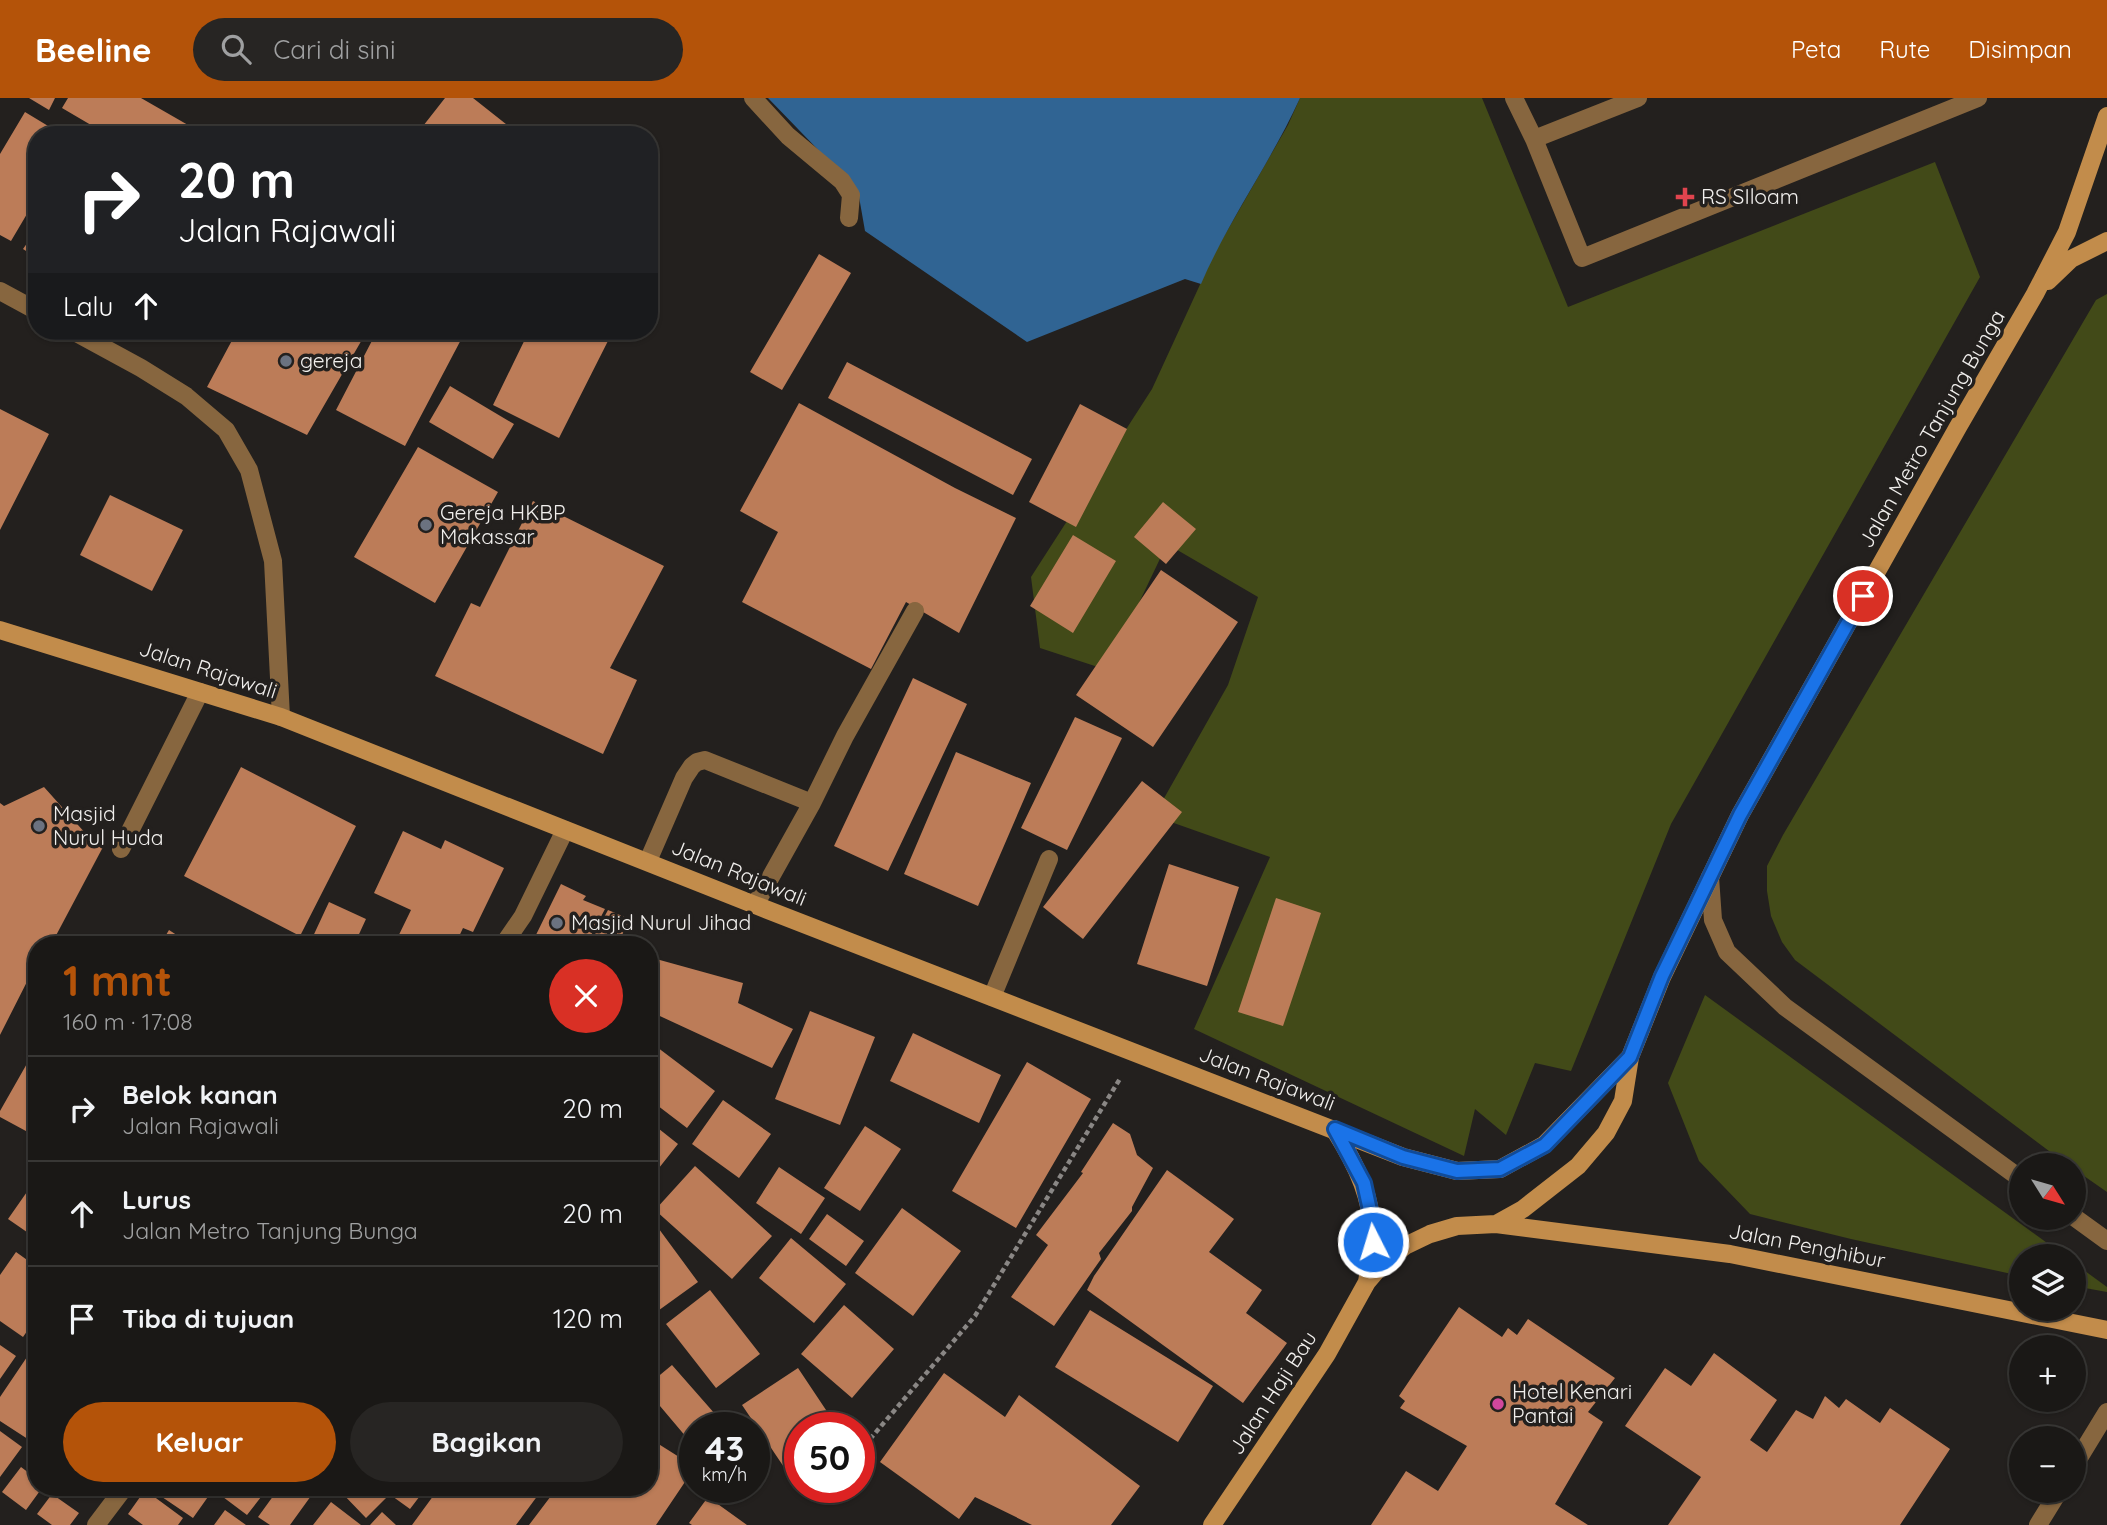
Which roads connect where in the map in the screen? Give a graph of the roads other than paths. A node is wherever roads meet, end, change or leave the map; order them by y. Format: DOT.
graph roads {
  1 [pos="752,98"];
  2 [pos="1514,98"];
  3 [pos="1638,98"];
  4 [pos="1978,98"];
  5 [pos="2107,116"];
  6 [pos="1534,139"];
  7 [pos="849,218"];
  8 [pos="2107,241"];
  9 [pos="0,291"];
  10 [pos="2035,293"];
  11 [pos="28,306"];
  12 [pos="90,340"];
  13 [pos="915,611"];
  14 [pos="0,630"];
  15 [pos="200,692"];
  16 [pos="281,717"];
  17 [pos="812,803"];
  18 [pos="565,830"];
  19 [pos="121,849"];
  20 [pos="1049,859"];
  21 [pos="648,862"];
  22 [pos="1710,877"];
  23 [pos="755,905"];
  24 [pos="509,936"];
  25 [pos="992,997"];
  26 [pos="1630,1057"];
  27 [pos="1335,1129"];
  28 [pos="2009,1170"];
  29 [pos="1457,1171"];
  30 [pos="1496,1224"];
  31 [pos="2086,1226"];
  32 [pos="2107,1241"];
  33 [pos="1367,1282"];
  34 [pos="2107,1330"];
  35 [pos="2107,1412"];
  36 [pos="2086,1446"];
  37 [pos="118,1496"];
  38 [pos="2052,1503"];
  39 [pos="96,1525"];
  40 [pos="1212,1525"];
  41 [pos="2038,1525"];
  1 -- 7 [label="street"];
  2 -- 6 [label="street"];
  3 -- 6 [label="street"];
  4 -- 6 [label="street"];
  5 -- 10 [label="main road, Jalan Metro Tanjung Bunga"];
  8 -- 10 [label="main road"];
  9 -- 11 [label="street"];
  10 -- 22 [label="main road, Jalan Metro Tanjung Bunga"];
  12 -- 16 [label="street"];
  13 -- 17 [label="street"];
  14 -- 15 [label="main road, Jalan Rajawali"];
  15 -- 16 [label="main road, Jalan Rajawali"];
  15 -- 19 [label="street"];
  16 -- 18 [label="main road, Jalan Rajawali"];
  17 -- 21 [label="street"];
  17 -- 23 [label="street"];
  18 -- 21 [label="main road, Jalan Rajawali"];
  18 -- 24 [label="street"];
  20 -- 25 [label="street"];
  21 -- 23 [label="main road, Jalan Rajawali"];
  22 -- 26 [label="main road, Jalan Metro Tanjung Bunga"];
  22 -- 28 [label="street"];
  23 -- 25 [label="main road, Jalan Rajawali"];
  25 -- 27 [label="main road, Jalan Rajawali"];
  26 -- 29 [label="main road, Jalan Metro Tanjung Bunga"];
  26 -- 30 [label="main road, Jalan Metro Tanjung Bunga"];
  27 -- 29 [label="main road, Jalan Rajawali"];
  27 -- 33 [label="main road, Jalan Haji Bau"];
  30 -- 33 [label="main road, Jalan Haji Bau"];
  30 -- 34 [label="main road, Jalan Penghibur"];
  31 -- 32 [label="street"];
  33 -- 40 [label="main road, Jalan Haji Bau"];
  35 -- 36 [label="street"];
  37 -- 39 [label="street"];
  38 -- 41 [label="street"];
}
